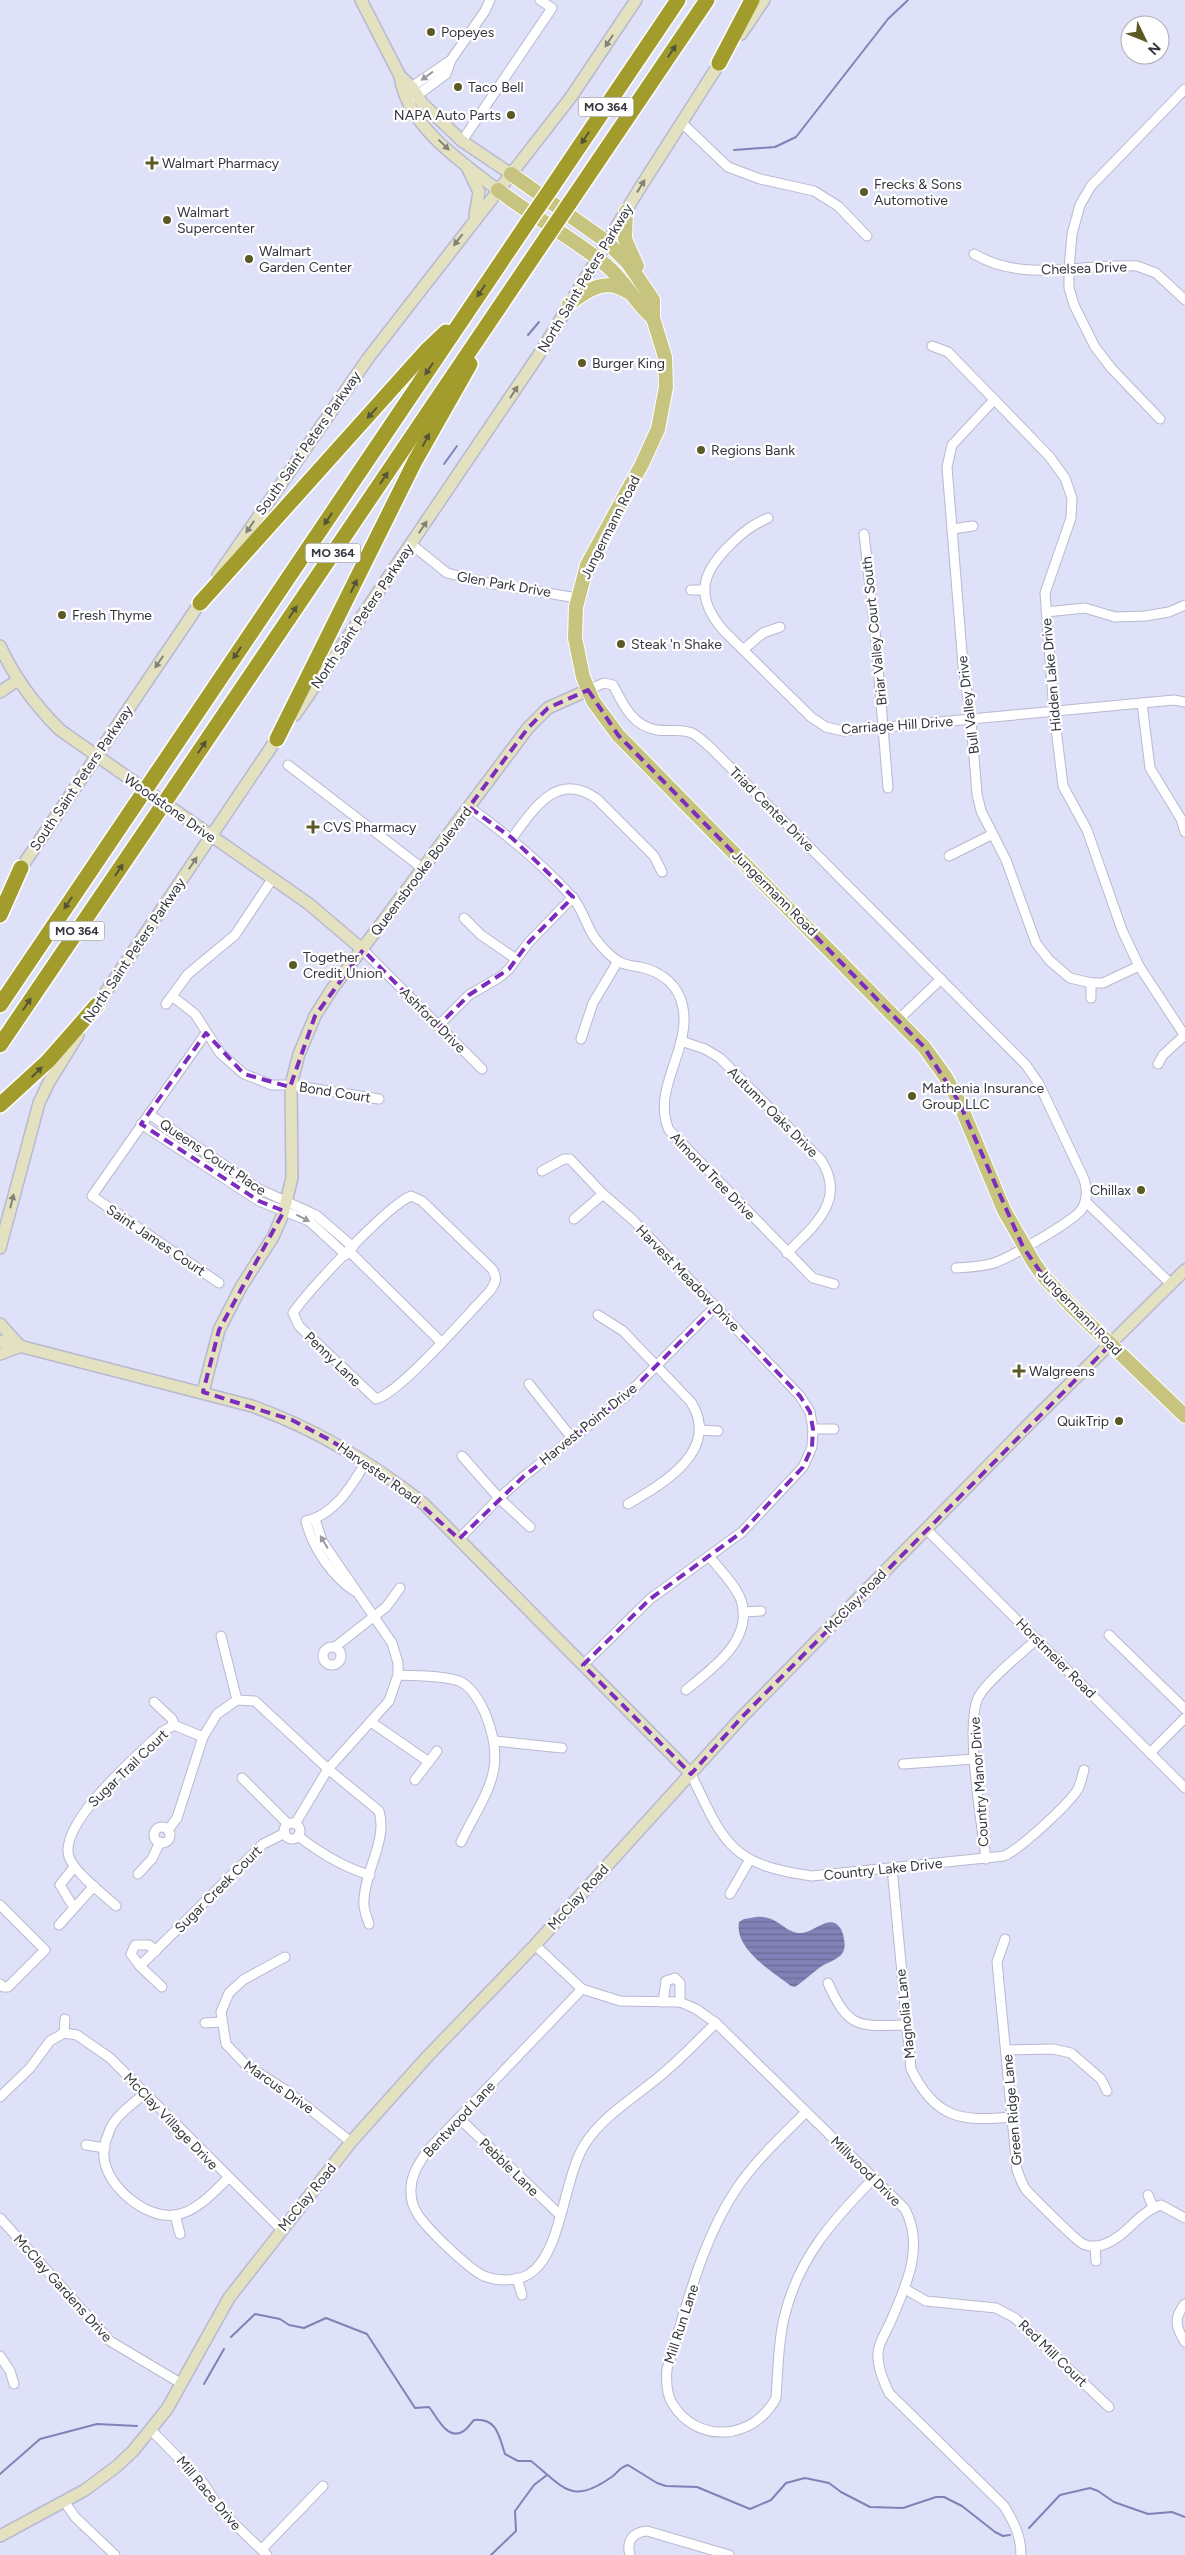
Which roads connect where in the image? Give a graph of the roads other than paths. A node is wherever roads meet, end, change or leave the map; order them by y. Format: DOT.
graph roads {
  1 [pos="361,0"];
  2 [pos="490,0"];
  3 [pos="540,0"];
  4 [pos="636,0"];
  5 [pos="673,0"];
  6 [pos="678,0"];
  7 [pos="707,0"];
  8 [pos="752,0"];
  9 [pos="764,0"];
  10 [pos="662,25"];
  11 [pos="719,63"];
  12 [pos="1185,88"];
  13 [pos="410,94"];
  14 [pos="681,122"];
  15 [pos="462,141"];
  16 [pos="466,166"];
  17 [pos="511,174"];
  18 [pos="498,190"];
  19 [pos="626,211"];
  20 [pos="473,222"];
  21 [pos="867,236"];
  22 [pos="607,242"];
  23 [pos="974,254"];
  24 [pos="597,259"];
  25 [pos="1069,269"];
  26 [pos="639,276"];
  27 [pos="632,295"];
  28 [pos="1185,300"];
  29 [pos="570,304"];
  30 [pos="466,314"];
  31 [pos="653,318"];
  32 [pos="491,319"];
  33 [pos="932,346"];
  34 [pos="993,401"];
  35 [pos="1160,419"];
  36 [pos="768,518"];
  37 [pos="973,526"];
  38 [pos="952,529"];
  39 [pos="864,534"];
  40 [pos="411,544"];
  41 [pos="691,590"];
  42 [pos="704,590"];
  43 [pos="577,598"];
  44 [pos="200,603"];
  45 [pos="1185,605"];
  46 [pos="1046,612"];
  47 [pos="780,627"];
  48 [pos="0,646"];
  49 [pos="744,649"];
  50 [pos="18,680"];
  51 [pos="588,690"];
  52 [pos="0,692"];
  53 [pos="1185,702"];
  54 [pos="1142,703"];
  55 [pos="1054,712"];
  56 [pos="971,720"];
  57 [pos="883,727"];
  58 [pos="277,739"];
  59 [pos="96,756"];
  60 [pos="288,765"];
  61 [pos="888,788"];
  62 [pos="469,808"];
  63 [pos="1185,832"];
  64 [pos="992,835"];
  65 [pos="211,837"];
  66 [pos="512,838"];
  67 [pos="950,856"];
  68 [pos="21,868"];
  69 [pos="422,868"];
  70 [pos="662,872"];
  71 [pos="273,878"];
  72 [pos="573,898"];
  73 [pos="0,900"];
  74 [pos="0,915"];
  75 [pos="464,918"];
  76 [pos="363,950"];
  77 [pos="516,959"];
  78 [pos="618,961"];
  79 [pos="1139,966"];
  80 [pos="941,979"];
  81 [pos="1091,983"];
  82 [pos="172,996"];
  83 [pos="1091,998"];
  84 [pos="166,1004"];
  85 [pos="0,1005"];
  86 [pos="96,1005"];
  87 [pos="899,1019"];
  88 [pos="438,1026"];
  89 [pos="206,1033"];
  90 [pos="1185,1036"];
  91 [pos="581,1039"];
  92 [pos="681,1041"];
  93 [pos="0,1045"];
  94 [pos="1158,1064"];
  95 [pos="482,1069"];
  96 [pos="290,1086"];
  97 [pos="378,1099"];
  98 [pos="0,1104"];
  99 [pos="149,1114"];
  100 [pos="141,1124"];
  101 [pos="542,1171"];
  102 [pos="603,1194"];
  103 [pos="1085,1202"];
  104 [pos="285,1206"];
  105 [pos="574,1219"];
  106 [pos="1023,1247"];
  107 [pos="0,1248"];
  108 [pos="349,1251"];
  109 [pos="788,1253"];
  110 [pos="956,1268"];
  111 [pos="1185,1270"];
  112 [pos="219,1283"];
  113 [pos="834,1284"];
  114 [pos="1171,1284"];
  115 [pos="715,1307"];
  116 [pos="598,1315"];
  117 [pos="0,1324"];
  118 [pos="0,1340"];
  119 [pos="441,1342"];
  120 [pos="1111,1344"];
  121 [pos="20,1346"];
  122 [pos="0,1354"];
  123 [pos="657,1365"];
  124 [pos="530,1384"];
  125 [pos="203,1392"];
  126 [pos="1185,1416"];
  127 [pos="813,1429"];
  128 [pos="834,1429"];
  129 [pos="700,1430"];
  130 [pos="718,1431"];
  131 [pos="572,1438"];
  132 [pos="462,1456"];
  133 [pos="366,1462"];
  134 [pos="499,1498"];
  135 [pos="628,1504"];
  136 [pos="530,1527"];
  137 [pos="926,1529"];
  138 [pos="459,1539"];
  139 [pos="709,1556"];
  140 [pos="400,1588"];
  141 [pos="761,1611"];
  142 [pos="743,1612"];
  143 [pos="374,1618"];
  144 [pos="1109,1635"];
  145 [pos="220,1636"];
  146 [pos="1037,1639"];
  147 [pos="335,1647"];
  148 [pos="583,1665"];
  149 [pos="398,1675"];
  150 [pos="686,1690"];
  151 [pos="237,1700"];
  152 [pos="154,1702"];
  153 [pos="1185,1709"];
  154 [pos="1185,1718"];
  155 [pos="371,1722"];
  156 [pos="174,1725"];
  157 [pos="203,1737"];
  158 [pos="495,1741"];
  159 [pos="562,1748"];
  160 [pos="437,1751"];
  161 [pos="1150,1753"];
  162 [pos="975,1759"];
  163 [pos="429,1762"];
  164 [pos="903,1764"];
  165 [pos="328,1769"];
  166 [pos="1084,1770"];
  167 [pos="691,1774"];
  168 [pos="242,1778"];
  169 [pos="415,1780"];
  170 [pos="1185,1788"];
  171 [pos="289,1827"];
  172 [pos="298,1836"];
  173 [pos="461,1842"];
  174 [pos="986,1860"];
  175 [pos="748,1861"];
  176 [pos="74,1867"];
  177 [pos="892,1868"];
  178 [pos="138,1874"];
  179 [pos="370,1875"];
  180 [pos="94,1886"];
  181 [pos="730,1894"];
  182 [pos="0,1904"];
  183 [pos="116,1906"];
  184 [pos="74,1908"];
  185 [pos="369,1924"];
  186 [pos="59,1925"];
  187 [pos="1004,1939"];
  188 [pos="536,1945"];
  189 [pos="156,1951"];
  190 [pos="285,1957"];
  191 [pos="140,1966"];
  192 [pos="828,1983"];
  193 [pos="0,1984"];
  194 [pos="162,1988"];
  195 [pos="582,1989"];
  196 [pos="663,2002"];
  197 [pos="680,2002"];
  198 [pos="64,2019"];
  199 [pos="221,2022"];
  200 [pos="205,2023"];
  201 [pos="716,2023"];
  202 [pos="906,2024"];
  203 [pos="64,2032"];
  204 [pos="1007,2050"];
  205 [pos="1107,2091"];
  206 [pos="145,2093"];
  207 [pos="0,2097"];
  208 [pos="806,2112"];
  209 [pos="1011,2117"];
  210 [pos="459,2118"];
  211 [pos="351,2142"];
  212 [pos="86,2145"];
  213 [pos="105,2148"];
  214 [pos="228,2178"];
  215 [pos="874,2178"];
  216 [pos="1148,2194"];
  217 [pos="1153,2207"];
  218 [pos="176,2215"];
  219 [pos="560,2215"];
  220 [pos="0,2218"];
  221 [pos="1185,2218"];
  222 [pos="281,2229"];
  223 [pos="180,2234"];
  224 [pos="1096,2246"];
  225 [pos="1096,2261"];
  226 [pos="517,2278"];
  227 [pos="904,2290"];
  228 [pos="522,2296"];
  229 [pos="1185,2304"];
  230 [pos="1185,2342"];
  231 [pos="0,2356"];
  232 [pos="14,2384"];
  233 [pos="182,2384"];
  234 [pos="1109,2407"];
  235 [pos="152,2430"];
  236 [pos="323,2486"];
  237 [pos="64,2502"];
  238 [pos="0,2536"];
  239 [pos="264,2552"];
  240 [pos="115,2555"];
  241 [pos="630,2555"];
  242 [pos="729,2555"];
  243 [pos="1021,2555"];
  1 -- 13 [label="main road, Jungermann Road"];
  2 -- 13 [label="street"];
  3 -- 15 [label="street"];
  4 -- 17 [label="main road, South Saint Peters Parkway, one-way"];
  5 -- 10 [label="highway"];
  6 -- 10 [label="highway, MO 364"];
  32 -- 7 [label="highway, MO 364, one-way, bridge"];
  8 -- 11 [label="highway"];
  9 -- 11 [label="main road, North Saint Peters Parkway"];
  10 -- 30 [label="highway, MO 364, one-way, bridge"];
  11 -- 14 [label="main road, North Saint Peters Parkway"];
  12 -- 25 [label="street"];
  13 -- 15 [label="main road, Jungermann Road"];
  13 -- 16 [label="main road, Jungermann Road, one-way"];
  19 -- 14 [label="main road, North Saint Peters Parkway, one-way"];
  14 -- 21 [label="street"];
  15 -- 17 [label="main road, Jungermann Road"];
  16 -- 18 [label="main road, Jungermann Road"];
  16 -- 20 [label="main road"];
  17 -- 18 [label="main road, South Saint Peters Parkway"];
  17 -- 22 [label="main road, Jungermann Road"];
  18 -- 20 [label="main road, South Saint Peters Parkway"];
  18 -- 24 [label="main road, Jungermann Road"];
  19 -- 22 [label="main road, North Saint Peters Parkway"];
  19 -- 26 [label="main road"];
  20 -- 44 [label="main road, South Saint Peters Parkway, one-way"];
  22 -- 24 [label="main road, North Saint Peters Parkway"];
  22 -- 26 [label="main road, Jungermann Road"];
  23 -- 25 [label="street, Chelsea Drive"];
  24 -- 27 [label="main road, Jungermann Road"];
  24 -- 29 [label="main road, North Saint Peters Parkway"];
  25 -- 28 [label="street, Chelsea Drive"];
  25 -- 35 [label="street"];
  26 -- 31 [label="main road, Jungermann Road"];
  27 -- 29 [label="main road"];
  27 -- 31 [label="main road, Jungermann Road"];
  40 -- 29 [label="main road, North Saint Peters Parkway, one-way"];
  30 -- 44 [label="highway, one-way"];
  30 -- 85 [label="highway, MO 364, one-way, bridge"];
  31 -- 43 [label="main road, Jungermann Road"];
  58 -- 32 [label="highway, one-way"];
  93 -- 32 [label="highway, MO 364, one-way, bridge"];
  33 -- 34 [label="street, Hidden Lake Drive"];
  34 -- 38 [label="street, Bull Valley Drive"];
  34 -- 46 [label="street, Hidden Lake Drive"];
  36 -- 42 [label="street"];
  37 -- 38 [label="street"];
  38 -- 56 [label="street, Bull Valley Drive"];
  39 -- 57 [label="street, Briar Valley Court South"];
  40 -- 43 [label="street, Glen Park Drive"];
  40 -- 58 [label="main road, North Saint Peters Parkway"];
  41 -- 42 [label="street"];
  42 -- 49 [label="street, Carriage Hill Drive"];
  43 -- 51 [label="main road, Jungermann Road"];
  44 -- 59 [label="main road, South Saint Peters Parkway, one-way"];
  45 -- 46 [label="street"];
  46 -- 55 [label="street, Hidden Lake Drive"];
  47 -- 49 [label="street"];
  48 -- 50 [label="main road, Woodstone Drive"];
  49 -- 57 [label="street, Carriage Hill Drive"];
  50 -- 52 [label="main road"];
  50 -- 59 [label="main road, Woodstone Drive"];
  51 -- 62 [label="main road, Queensbrooke Boulevard"];
  51 -- 80 [label="street, Triad Center Drive"];
  51 -- 87 [label="main road, Jungermann Road"];
  53 -- 54 [label="street, Carriage Hill Drive"];
  54 -- 55 [label="street, Carriage Hill Drive"];
  54 -- 63 [label="street"];
  55 -- 56 [label="street, Carriage Hill Drive"];
  55 -- 79 [label="street, Hidden Lake Drive"];
  56 -- 57 [label="street, Carriage Hill Drive"];
  56 -- 64 [label="street, Bull Valley Drive"];
  57 -- 61 [label="street, Briar Valley Court South"];
  58 -- 65 [label="main road, North Saint Peters Parkway"];
  59 -- 65 [label="main road, Woodstone Drive"];
  59 -- 68 [label="main road, South Saint Peters Parkway"];
  60 -- 69 [label="street"];
  62 -- 66 [label="street"];
  62 -- 69 [label="main road, Queensbrooke Boulevard"];
  64 -- 67 [label="street"];
  64 -- 81 [label="street, Bull Valley Drive"];
  65 -- 71 [label="main road, Woodstone Drive"];
  86 -- 65 [label="main road, North Saint Peters Parkway, one-way"];
  66 -- 70 [label="street"];
  66 -- 72 [label="street"];
  68 -- 73 [label="main road, South Saint Peters Parkway"];
  68 -- 74 [label="highway"];
  69 -- 76 [label="main road, Queensbrooke Boulevard"];
  71 -- 76 [label="main road, Woodstone Drive"];
  71 -- 82 [label="street"];
  72 -- 77 [label="street"];
  72 -- 78 [label="street"];
  75 -- 77 [label="street"];
  76 -- 88 [label="street, Ashford Drive"];
  76 -- 96 [label="main road, Queensbrooke Boulevard"];
  77 -- 88 [label="street"];
  78 -- 91 [label="street"];
  78 -- 92 [label="street, Almond Tree Drive"];
  79 -- 81 [label="street, Bull Valley Drive"];
  79 -- 90 [label="street, Hidden Lake Drive"];
  80 -- 87 [label="street"];
  80 -- 103 [label="street, Triad Center Drive"];
  81 -- 83 [label="street"];
  82 -- 84 [label="street"];
  82 -- 89 [label="street, Bond Court"];
  98 -- 86 [label="highway, one-way"];
  107 -- 86 [label="main road, North Saint Peters Parkway, one-way"];
  87 -- 106 [label="main road, Jungermann Road"];
  88 -- 95 [label="street, Ashford Drive"];
  89 -- 96 [label="street, Bond Court"];
  89 -- 99 [label="street"];
  90 -- 94 [label="street"];
  92 -- 109 [label="street, Almond Tree Drive"];
  92 -- 109 [label="street, Autumn Oaks Drive"];
  96 -- 97 [label="street, Bond Court"];
  96 -- 104 [label="main road, Queensbrooke Boulevard"];
  99 -- 100 [label="street"];
  99 -- 104 [label="street, Queens Court Place"];
  100 -- 104 [label="street, Queens Court Place"];
  100 -- 112 [label="street, Saint James Court"];
  101 -- 102 [label="street, Harvest Meadow Drive"];
  102 -- 105 [label="street"];
  102 -- 115 [label="street, Harvest Meadow Drive"];
  103 -- 106 [label="street"];
  103 -- 114 [label="street"];
  104 -- 108 [label="street, Queens Court Place"];
  104 -- 125 [label="main road, Queensbrooke Boulevard"];
  106 -- 110 [label="street"];
  106 -- 120 [label="main road, Jungermann Road"];
  108 -- 119 [label="street"];
  108 -- 119 [label="street, Penny Lane"];
  108 -- 119 [label="street, Penny Lane"];
  109 -- 113 [label="street, Almond Tree Drive"];
  111 -- 114 [label="main road, McClay Road"];
  114 -- 120 [label="main road, McClay Road"];
  115 -- 123 [label="street, Harvest Point Drive"];
  115 -- 127 [label="street, Harvest Meadow Drive"];
  116 -- 123 [label="street"];
  117 -- 121 [label="main road"];
  118 -- 121 [label="main road, Harvester Road"];
  120 -- 126 [label="main road, Jungermann Road"];
  120 -- 137 [label="main road, McClay Road"];
  121 -- 122 [label="main road"];
  121 -- 125 [label="main road, Harvester Road"];
  123 -- 129 [label="street"];
  123 -- 131 [label="street, Harvest Point Drive"];
  124 -- 131 [label="street"];
  125 -- 133 [label="main road, Harvester Road"];
  127 -- 128 [label="street"];
  127 -- 139 [label="street, Harvest Meadow Drive"];
  129 -- 130 [label="street"];
  129 -- 135 [label="street"];
  131 -- 134 [label="street, Harvest Point Drive"];
  132 -- 134 [label="street"];
  133 -- 138 [label="main road, Harvester Road"];
  133 -- 143 [label="street"];
  134 -- 136 [label="street"];
  134 -- 138 [label="street, Harvest Point Drive"];
  137 -- 146 [label="street, Horstmeier Road"];
  137 -- 167 [label="main road, McClay Road"];
  138 -- 148 [label="main road, Harvester Road"];
  139 -- 142 [label="street"];
  139 -- 148 [label="street, Harvest Meadow Drive"];
  140 -- 143 [label="street"];
  141 -- 142 [label="street"];
  142 -- 150 [label="street"];
  143 -- 147 [label="street"];
  143 -- 149 [label="street"];
  144 -- 153 [label="street"];
  145 -- 151 [label="street"];
  146 -- 161 [label="street, Horstmeier Road"];
  146 -- 162 [label="street, Country Manor Drive"];
  148 -- 167 [label="main road, Harvester Road"];
  149 -- 155 [label="street"];
  149 -- 158 [label="street"];
  151 -- 157 [label="street"];
  151 -- 165 [label="street"];
  152 -- 156 [label="street, Sugar Trail Court"];
  154 -- 161 [label="street"];
  155 -- 163 [label="street"];
  155 -- 165 [label="street"];
  156 -- 157 [label="street, Sugar Trail Court"];
  156 -- 176 [label="street, Sugar Trail Court"];
  157 -- 178 [label="street"];
  158 -- 159 [label="street"];
  158 -- 173 [label="street"];
  160 -- 163 [label="street"];
  161 -- 170 [label="street, Horstmeier Road"];
  162 -- 164 [label="street"];
  162 -- 174 [label="street, Country Manor Drive"];
  163 -- 169 [label="street"];
  165 -- 171 [label="street"];
  165 -- 179 [label="street"];
  166 -- 174 [label="street, Country Lake Drive"];
  167 -- 175 [label="street, Country Lake Drive"];
  167 -- 188 [label="main road, McClay Road"];
  168 -- 171 [label="street"];
  171 -- 172 [label="street"];
  171 -- 172 [label="street"];
  171 -- 189 [label="street, Sugar Creek Court"];
  172 -- 179 [label="street"];
  174 -- 177 [label="street, Country Lake Drive"];
  175 -- 177 [label="street, Country Lake Drive"];
  175 -- 181 [label="street"];
  176 -- 180 [label="street"];
  176 -- 184 [label="street"];
  177 -- 202 [label="street, Magnolia Lane"];
  179 -- 185 [label="street"];
  180 -- 183 [label="street"];
  180 -- 184 [label="street"];
  182 -- 193 [label="street"];
  184 -- 186 [label="street"];
  187 -- 204 [label="street, Green Ridge Lane"];
  188 -- 195 [label="street, Millwood Drive"];
  188 -- 211 [label="main road, McClay Road"];
  189 -- 191 [label="street, Sugar Creek Court"];
  189 -- 191 [label="street"];
  190 -- 199 [label="street, Marcus Drive"];
  191 -- 194 [label="street"];
  192 -- 202 [label="street"];
  195 -- 196 [label="street, Millwood Drive"];
  195 -- 210 [label="street, Bentwood Lane"];
  196 -- 197 [label="street, Millwood Drive"];
  196 -- 197 [label="street"];
  197 -- 201 [label="street, Millwood Drive"];
  198 -- 203 [label="street"];
  199 -- 200 [label="street"];
  199 -- 211 [label="street, Marcus Drive"];
  201 -- 208 [label="street, Millwood Drive"];
  201 -- 219 [label="street"];
  202 -- 209 [label="street, Magnolia Lane"];
  203 -- 206 [label="street, McClay Village Drive"];
  203 -- 207 [label="street"];
  204 -- 205 [label="street"];
  204 -- 209 [label="street, Green Ridge Lane"];
  206 -- 213 [label="street"];
  206 -- 214 [label="street, McClay Village Drive"];
  208 -- 215 [label="street, Millwood Drive"];
  208 -- 215 [label="street, Mill Run Lane"];
  209 -- 224 [label="street, Green Ridge Lane"];
  210 -- 219 [label="street, Pebble Lane"];
  210 -- 226 [label="street, Bentwood Lane"];
  211 -- 222 [label="main road, McClay Road"];
  212 -- 213 [label="street"];
  213 -- 218 [label="street"];
  214 -- 218 [label="street"];
  214 -- 222 [label="street, McClay Village Drive"];
  215 -- 227 [label="street, Millwood Drive"];
  216 -- 217 [label="street"];
  217 -- 221 [label="street"];
  217 -- 224 [label="street"];
  218 -- 223 [label="street"];
  219 -- 226 [label="street"];
  220 -- 233 [label="street, McClay Gardens Drive"];
  222 -- 233 [label="main road, McClay Road"];
  224 -- 225 [label="street"];
  226 -- 228 [label="street"];
  227 -- 234 [label="street, Red Mill Court"];
  227 -- 243 [label="street, Millwood Drive"];
  229 -- 230 [label="street"];
  231 -- 232 [label="street"];
  233 -- 235 [label="main road, McClay Road"];
  235 -- 237 [label="main road, McClay Road"];
  235 -- 239 [label="street, Mill Race Drive"];
  236 -- 239 [label="street"];
  237 -- 238 [label="main road, McClay Road"];
  237 -- 240 [label="street"];
  241 -- 242 [label="street"];
}
